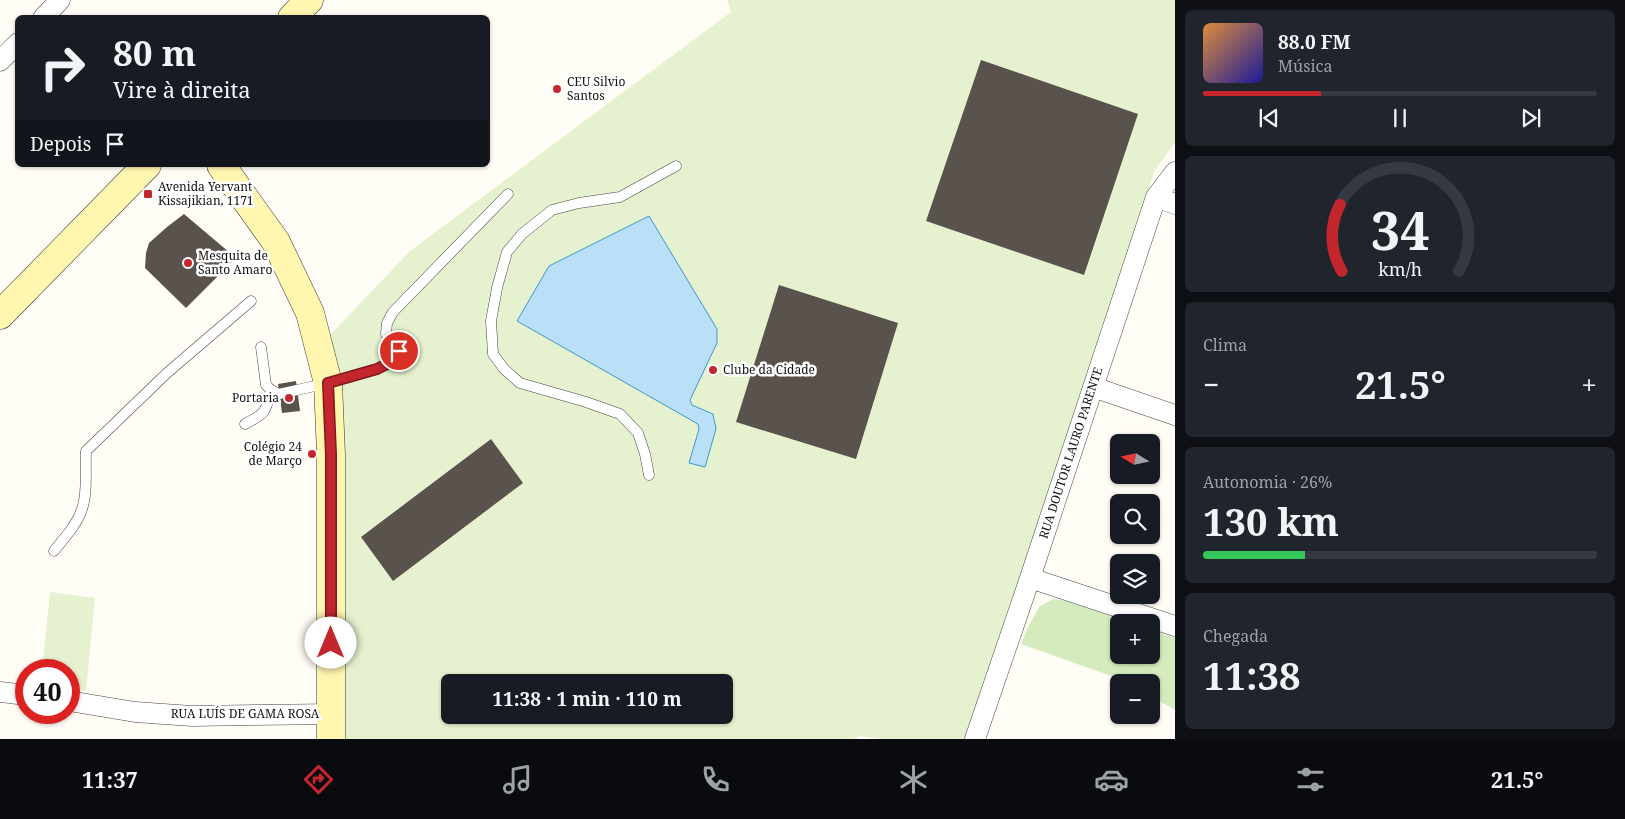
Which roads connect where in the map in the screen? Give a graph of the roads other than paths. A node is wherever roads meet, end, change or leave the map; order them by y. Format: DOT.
graph roads {
  1 [pos="60,0"];
  2 [pos="309,0"];
  3 [pos="46,15"];
  4 [pos="295,15"];
  5 [pos="15,46"];
  6 [pos="0,60"];
  7 [pos="676,166"];
  8 [pos="145,167"];
  9 [pos="222,167"];
  10 [pos="1175,172"];
  11 [pos="508,194"];
  12 [pos="1156,197"];
  13 [pos="1175,204"];
  14 [pos="251,301"];
  15 [pos="1,310"];
  16 [pos="386,334"];
  17 [pos="401,340"];
  18 [pos="261,347"];
  19 [pos="328,383"];
  20 [pos="1093,387"];
  21 [pos="271,390"];
  22 [pos="1175,415"];
  23 [pos="245,424"];
  24 [pos="649,475"];
  25 [pos="54,551"];
  26 [pos="1030,578"];
  27 [pos="1175,626"];
  28 [pos="0,692"];
  29 [pos="15,694"];
  30 [pos="80,703"];
  31 [pos="332,726"];
  32 [pos="975,739"];
  1 -- 3 [label="street"];
  2 -- 4 [label="street"];
  5 -- 6 [label="street"];
  7 -- 24 [label="lane"];
  8 -- 15 [label="street"];
  9 -- 19 [label="street"];
  10 -- 12 [label="street, RUA DOUTOR LAURO PARENTE"];
  11 -- 16 [label="lane"];
  12 -- 13 [label="street"];
  12 -- 20 [label="street, RUA DOUTOR LAURO PARENTE"];
  14 -- 25 [label="lane"];
  17 -- 19 [label="lane"];
  18 -- 21 [label="lane"];
  19 -- 21 [label="lane"];
  19 -- 31 [label="street"];
  20 -- 22 [label="street"];
  20 -- 26 [label="street, RUA DOUTOR LAURO PARENTE"];
  21 -- 23 [label="lane"];
  26 -- 27 [label="street"];
  26 -- 32 [label="street, RUA DOUTOR LAURO PARENTE"];
  28 -- 29 [label="street"];
  30 -- 31 [label="street, RUA LUÍS DE GAMA ROSA"];
}
